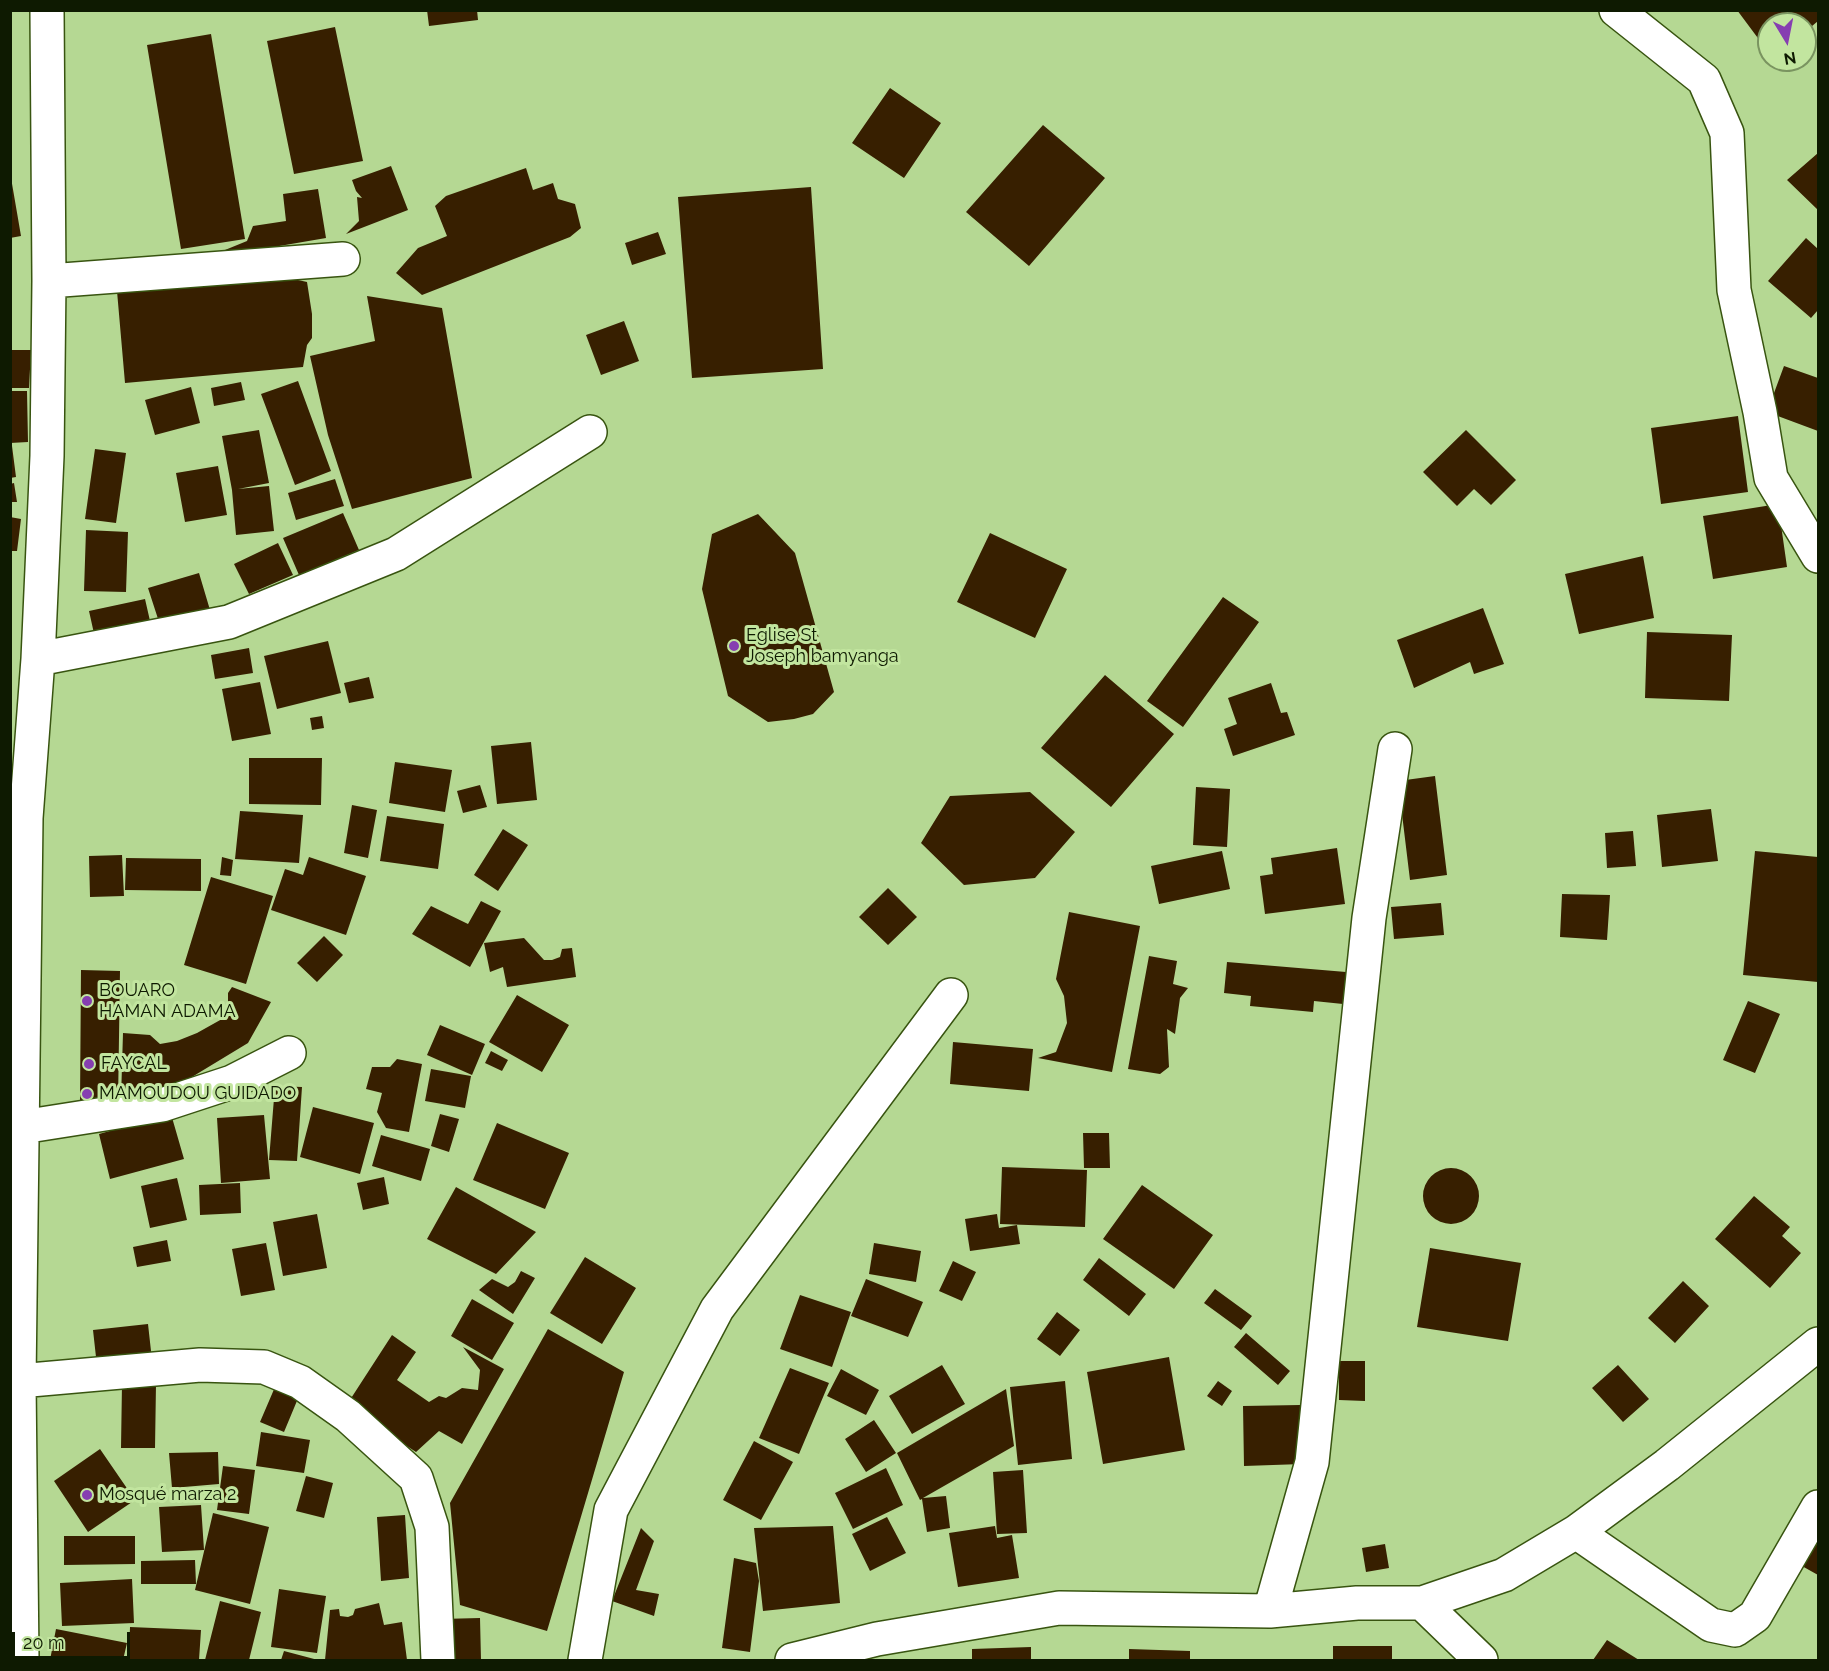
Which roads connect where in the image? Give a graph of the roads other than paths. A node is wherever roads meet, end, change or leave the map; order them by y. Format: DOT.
graph roads {
  1 [pos="47,10"];
  2 [pos="1616,10"];
  3 [pos="343,259"];
  4 [pos="49,281"];
  5 [pos="590,432"];
  6 [pos="1818,556"];
  7 [pos="38,659"];
  8 [pos="1395,749"];
  9 [pos="18,809"];
  10 [pos="951,995"];
  11 [pos="289,1053"];
  12 [pos="22,1127"];
  13 [pos="1818,1344"];
  14 [pos="19,1381"];
  15 [pos="1818,1507"];
  16 [pos="1576,1532"];
  17 [pos="16,1545"];
  18 [pos="1422,1603"];
  19 [pos="1270,1611"];
  20 [pos="22,1660"];
  21 [pos="438,1660"];
  22 [pos="585,1660"];
  23 [pos="792,1660"];
  24 [pos="1481,1660"];
  1 -- 4 [label="street"];
  2 -- 6 [label="street"];
  3 -- 4 [label="street"];
  4 -- 7 [label="street"];
  5 -- 7 [label="street"];
  7 -- 9 [label="street"];
  8 -- 19 [label="street"];
  9 -- 12 [label="street"];
  10 -- 22 [label="street"];
  11 -- 12 [label="street"];
  12 -- 14 [label="street"];
  13 -- 16 [label="street"];
  14 -- 17 [label="street"];
  14 -- 21 [label="street"];
  15 -- 16 [label="street"];
  16 -- 18 [label="street"];
  17 -- 20 [label="street"];
  18 -- 19 [label="street"];
  18 -- 24 [label="street"];
  19 -- 23 [label="street"];
}
